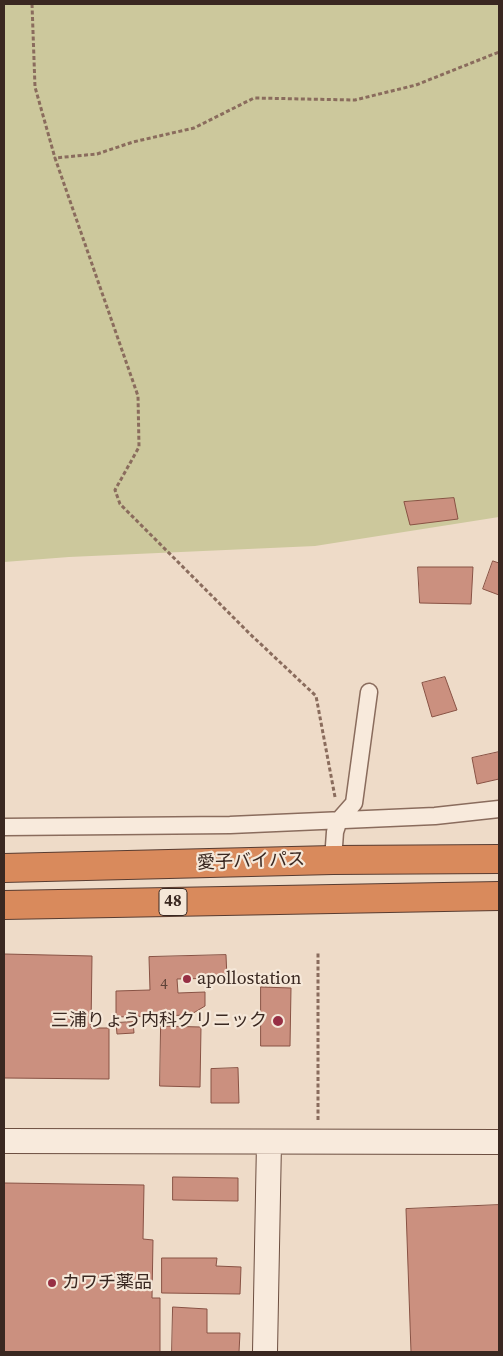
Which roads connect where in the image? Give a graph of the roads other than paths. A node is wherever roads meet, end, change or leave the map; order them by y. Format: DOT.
graph roads {
  1 [pos="369,692"];
  2 [pos="499,809"];
  3 [pos="339,820"];
  4 [pos="4,827"];
  5 [pos="499,859"];
  6 [pos="333,860"];
  7 [pos="4,868"];
  8 [pos="499,896"];
  9 [pos="4,905"];
  10 [pos="4,1141"];
  11 [pos="269,1142"];
  12 [pos="499,1142"];
  13 [pos="266,1352"];
  1 -- 3 [label="street"];
  2 -- 3 [label="street"];
  3 -- 4 [label="street"];
  3 -- 6 [label="street"];
  5 -- 6 [label="highway, 愛子バイパス / 48"];
  6 -- 7 [label="highway, 愛子バイパス / 48"];
  8 -- 9 [label="highway, 48"];
  10 -- 11 [label="street"];
  11 -- 12 [label="street"];
  11 -- 13 [label="street"];
}
